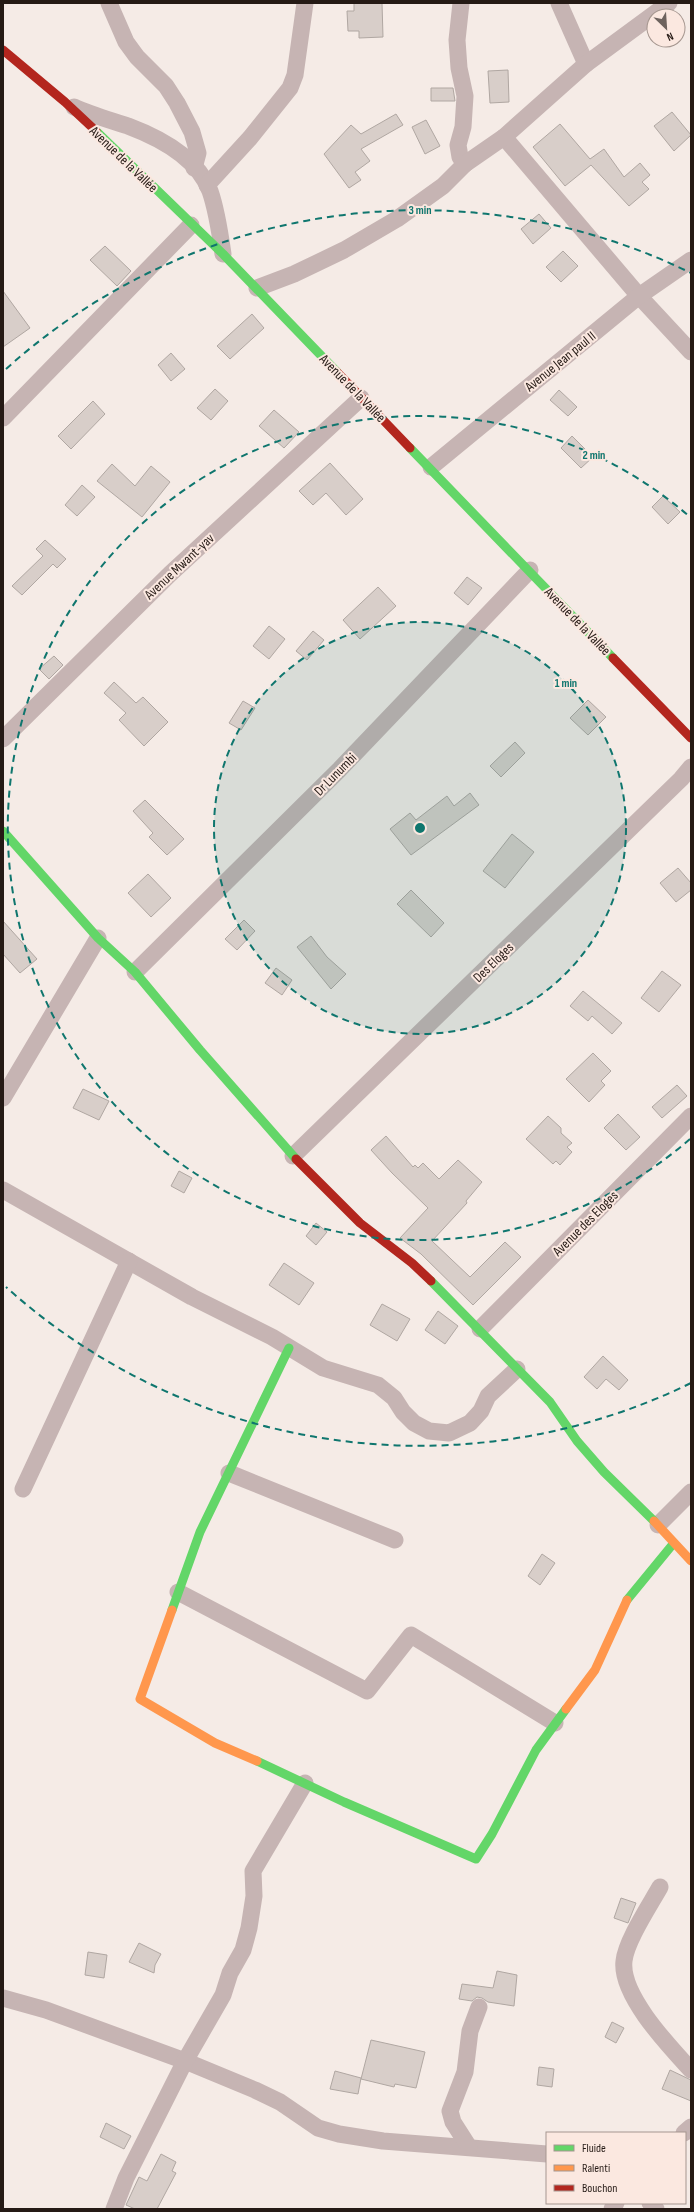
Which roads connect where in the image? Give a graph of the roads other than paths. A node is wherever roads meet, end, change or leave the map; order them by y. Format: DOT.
graph roads {
  1 [pos="109,3"];
  2 [pos="305,3"];
  3 [pos="461,3"];
  4 [pos="559,3"];
  5 [pos="669,3"];
  6 [pos="3,50"];
  7 [pos="586,64"];
  8 [pos="65,102"];
  9 [pos="504,138"];
  10 [pos="465,164"];
  11 [pos="194,168"];
  12 [pos="207,185"];
  13 [pos="192,225"];
  14 [pos="223,254"];
  15 [pos="691,260"];
  16 [pos="257,288"];
  17 [pos="639,296"];
  18 [pos="691,352"];
  19 [pos="361,398"];
  20 [pos="3,418"];
  21 [pos="431,467"];
  22 [pos="530,570"];
  23 [pos="691,738"];
  24 [pos="3,740"];
  25 [pos="691,767"];
  26 [pos="3,830"];
  27 [pos="98,938"];
  28 [pos="135,972"];
  29 [pos="3,1098"];
  30 [pos="691,1116"];
  31 [pos="293,1156"];
  32 [pos="3,1190"];
  33 [pos="129,1261"];
  34 [pos="480,1329"];
  35 [pos="289,1348"];
  36 [pos="517,1369"];
  37 [pos="229,1473"];
  38 [pos="23,1488"];
  39 [pos="691,1492"];
  40 [pos="658,1525"];
  41 [pos="395,1540"];
  42 [pos="674,1544"];
  43 [pos="691,1561"];
  44 [pos="178,1592"];
  45 [pos="556,1723"];
  46 [pos="305,1783"];
  47 [pos="660,1887"];
  48 [pos="3,1998"];
  49 [pos="479,2007"];
  50 [pos="185,2061"];
  51 [pos="691,2070"];
  52 [pos="469,2147"];
  53 [pos="546,2154"];
  54 [pos="114,2209"];
  1 -- 11 [label="street"];
  2 -- 12 [label="street"];
  3 -- 10 [label="street"];
  4 -- 7 [label="street"];
  5 -- 7 [label="street"];
  6 -- 8 [label="street, Avenue de la Vallée"];
  7 -- 9 [label="street"];
  8 -- 11 [label="street"];
  8 -- 13 [label="street, Avenue de la Vallée"];
  9 -- 10 [label="street"];
  9 -- 17 [label="street"];
  10 -- 16 [label="street"];
  11 -- 12 [label="street"];
  12 -- 14 [label="street"];
  13 -- 14 [label="street, Avenue de la Vallée"];
  13 -- 20 [label="street"];
  14 -- 16 [label="street, Avenue de la Vallée"];
  15 -- 17 [label="street, Avenue Jean paul II"];
  16 -- 19 [label="street, Avenue de la Vallée"];
  17 -- 18 [label="street"];
  17 -- 21 [label="street, Avenue Jean paul II"];
  19 -- 21 [label="street, Avenue de la Vallée"];
  19 -- 24 [label="street, Avenue Mwant-yav"];
  21 -- 22 [label="street, Avenue de la Vallée"];
  22 -- 23 [label="street, Avenue de la Vallée"];
  22 -- 28 [label="street, Dr Lunumbi"];
  25 -- 31 [label="street, Des Eloges"];
  26 -- 27 [label="street"];
  27 -- 28 [label="street"];
  27 -- 29 [label="street"];
  28 -- 31 [label="street"];
  30 -- 34 [label="street, Avenue des Eloges"];
  31 -- 34 [label="street"];
  32 -- 33 [label="street"];
  33 -- 35 [label="street"];
  33 -- 38 [label="street"];
  34 -- 36 [label="street"];
  35 -- 36 [label="street"];
  35 -- 37 [label="street"];
  36 -- 40 [label="street"];
  37 -- 41 [label="street"];
  37 -- 44 [label="street"];
  39 -- 40 [label="street"];
  40 -- 42 [label="street"];
  42 -- 43 [label="street"];
  42 -- 45 [label="street"];
  44 -- 45 [label="street"];
  44 -- 46 [label="street"];
  45 -- 46 [label="street"];
  46 -- 50 [label="street"];
  47 -- 51 [label="street"];
  48 -- 50 [label="street"];
  49 -- 52 [label="street"];
  50 -- 52 [label="street"];
  50 -- 54 [label="street"];
  52 -- 53 [label="street"];
}
